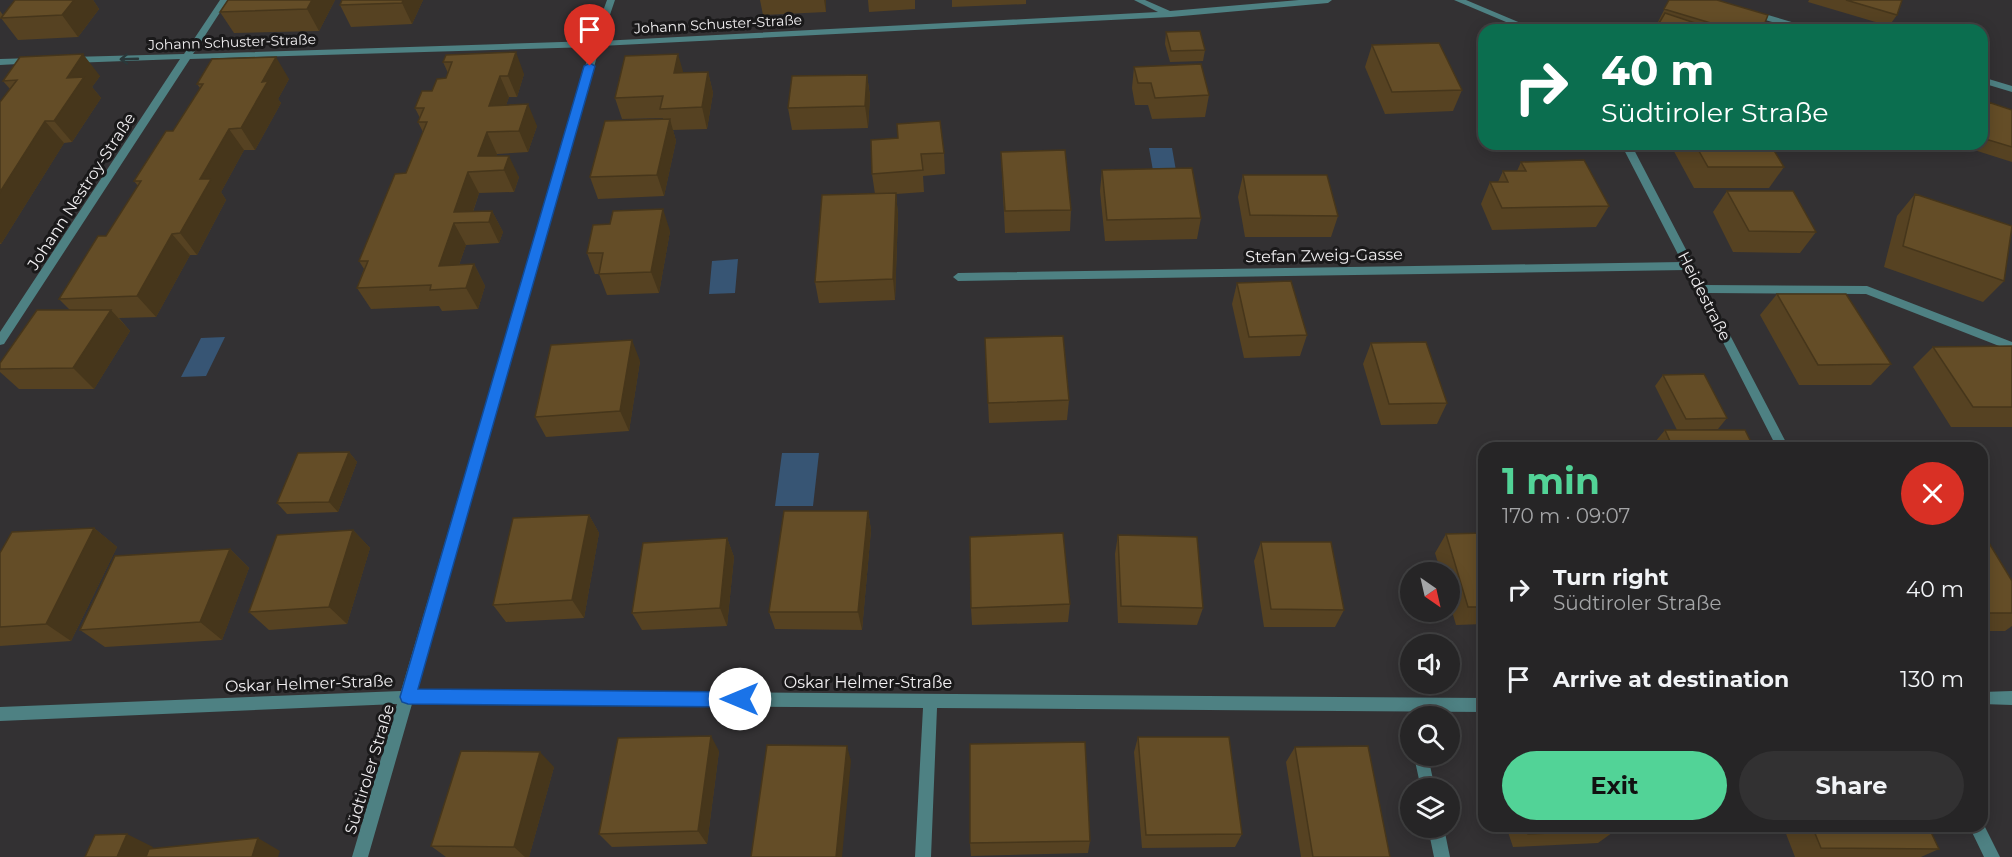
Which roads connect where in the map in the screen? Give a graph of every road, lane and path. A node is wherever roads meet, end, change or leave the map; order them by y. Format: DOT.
graph roads {
  1 [pos="224,0"];
  2 [pos="611,0"];
  3 [pos="1138,0"];
  4 [pos="1328,0"];
  5 [pos="1458,0"];
  6 [pos="1741,10"];
  7 [pos="1171,14"];
  8 [pos="1518,24"];
  9 [pos="1789,24"];
  10 [pos="596,44"];
  11 [pos="187,57"];
  12 [pos="47,61"];
  13 [pos="58,61"];
  14 [pos="0,62"];
  15 [pos="1988,82"];
  16 [pos="2012,89"];
  17 [pos="1629,150"];
  18 [pos="1691,266"];
  19 [pos="958,277"];
  20 [pos="1702,289"];
  21 [pos="0,341"];
  22 [pos="2012,347"];
  23 [pos="1780,442"];
  24 [pos="408,697"];
  25 [pos="1988,698"];
  26 [pos="2012,698"];
  27 [pos="930,700"];
  28 [pos="1478,706"];
  29 [pos="1460,707"];
  30 [pos="1400,712"];
  31 [pos="0,714"];
  32 [pos="1979,832"];
  33 [pos="1438,838"];
  34 [pos="360,857"];
  35 [pos="923,857"];
  36 [pos="1442,857"];
  37 [pos="1992,857"];
  1 -- 11 [label="street, Johann Nestroy-Straße"];
  2 -- 10 [label="street, Südtiroler Straße"];
  3 -- 7 [label="street"];
  4 -- 7 [label="street, Johann Schuster-Straße"];
  5 -- 8 [label="street"];
  6 -- 9 [label="street"];
  7 -- 10 [label="street, Johann Schuster-Straße"];
  10 -- 11 [label="street, Johann Schuster-Straße"];
  10 -- 24 [label="street, Südtiroler Straße"];
  11 -- 13 [label="street, Johann Schuster-Straße, one-way"];
  11 -- 21 [label="street, Johann Nestroy-Straße"];
  12 -- 14 [label="street"];
  15 -- 16 [label="street"];
  17 -- 18 [label="street, Heidestraße"];
  18 -- 19 [label="street, Stefan Zweig-Gasse"];
  18 -- 20 [label="street, Heidestraße"];
  20 -- 22 [label="street"];
  20 -- 23 [label="street, Heidestraße"];
  24 -- 27 [label="street, Oskar Helmer-Straße"];
  24 -- 31 [label="street, Oskar Helmer-Straße"];
  24 -- 34 [label="street, Südtiroler Straße"];
  25 -- 26 [label="street"];
  27 -- 30 [label="street, Oskar Helmer-Straße"];
  27 -- 35 [label="street"];
  28 -- 29 [label="street, Oskar Helmer-Straße"];
  32 -- 37 [label="street"];
  33 -- 36 [label="street"];
}
